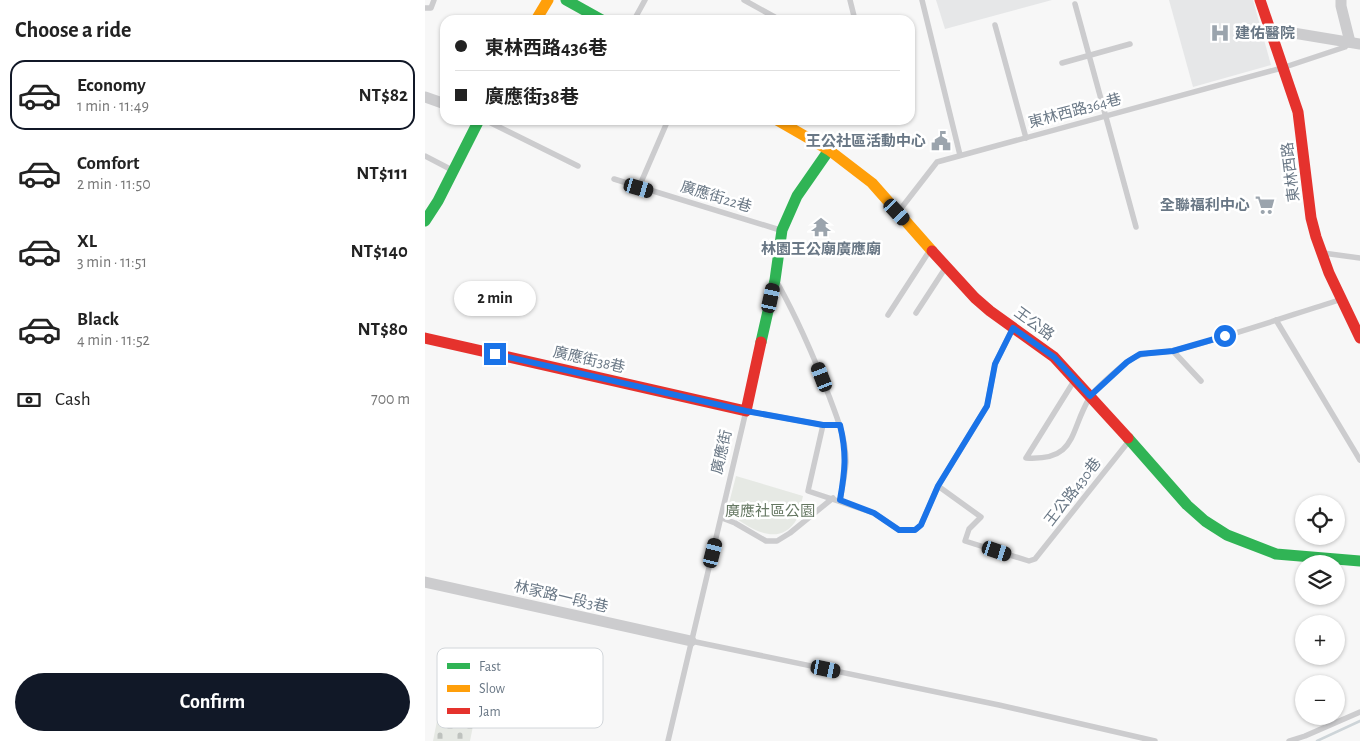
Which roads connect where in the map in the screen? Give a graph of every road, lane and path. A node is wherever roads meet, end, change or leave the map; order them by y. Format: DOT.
graph roads {
  1 [pos="434,0"];
  2 [pos="548,0"];
  3 [pos="566,0"];
  4 [pos="645,0"];
  5 [pos="744,0"];
  6 [pos="850,0"];
  7 [pos="922,0"];
  8 [pos="1260,0"];
  9 [pos="1338,2"];
  10 [pos="1075,4"];
  11 [pos="425,8"];
  12 [pos="539,15"];
  13 [pos="593,15"];
  14 [pos="637,15"];
  15 [pos="771,15"];
  16 [pos="854,15"];
  17 [pos="995,25"];
  18 [pos="1269,29"];
  19 [pos="1355,43"];
  20 [pos="1130,44"];
  21 [pos="1089,55"];
  22 [pos="1062,63"];
  23 [pos="1282,68"];
  24 [pos="425,97"];
  25 [pos="440,102"];
  26 [pos="1107,116"];
  27 [pos="476,125"];
  28 [pos="495,125"];
  29 [pos="667,125"];
  30 [pos="786,125"];
  31 [pos="1026,138"];
  32 [pos="829,150"];
  33 [pos="960,155"];
  34 [pos="425,156"];
  35 [pos="578,166"];
  36 [pos="453,171"];
  37 [pos="614,179"];
  38 [pos="639,188"];
  39 [pos="897,212"];
  40 [pos="425,221"];
  41 [pos="1136,227"];
  42 [pos="782,230"];
  43 [pos="931,248"];
  44 [pos="1321,252"];
  45 [pos="1360,258"];
  46 [pos="946,267"];
  47 [pos="775,280"];
  48 [pos="1341,300"];
  49 [pos="916,313"];
  50 [pos="888,314"];
  51 [pos="1276,320"];
  52 [pos="1013,328"];
  53 [pos="425,338"];
  54 [pos="1360,338"];
  55 [pos="1173,351"];
  56 [pos="1075,379"];
  57 [pos="1201,381"];
  58 [pos="1090,396"];
  59 [pos="746,411"];
  60 [pos="823,425"];
  61 [pos="840,425"];
  62 [pos="1130,440"];
  63 [pos="1360,460"];
  64 [pos="938,486"];
  65 [pos="833,498"];
  66 [pos="840,500"];
  67 [pos="722,518"];
  68 [pos="1360,561"];
  69 [pos="425,582"];
  70 [pos="691,641"];
  71 [pos="1360,712"];
  72 [pos="668,741"];
  73 [pos="1155,741"];
  74 [pos="1289,741"];
  1 -- 11 [label="lane"];
  2 -- 12 [label="street"];
  3 -- 13 [label="street"];
  4 -- 14 [label="lane"];
  5 -- 15 [label="lane"];
  6 -- 16 [label="lane"];
  7 -- 33 [label="lane"];
  8 -- 18 [label="street, 東林西路"];
  9 -- 19 [label="street"];
  10 -- 21 [label="lane"];
  17 -- 31 [label="lane"];
  18 -- 19 [label="street"];
  18 -- 23 [label="street, 東林西路"];
  19 -- 23 [label="lane, 東林西路364巷"];
  20 -- 21 [label="lane"];
  21 -- 22 [label="lane"];
  21 -- 26 [label="lane"];
  23 -- 26 [label="lane, 東林西路364巷"];
  23 -- 44 [label="street, 東林西路"];
  24 -- 25 [label="street"];
  26 -- 31 [label="lane, 東林西路364巷"];
  26 -- 41 [label="lane"];
  27 -- 36 [label="street"];
  28 -- 35 [label="lane"];
  29 -- 38 [label="lane"];
  30 -- 32 [label="street, 王公路"];
  31 -- 33 [label="lane, 東林西路364巷"];
  32 -- 39 [label="street, 王公路"];
  32 -- 42 [label="street, 廣應街"];
  33 -- 39 [label="lane, 東林西路364巷"];
  34 -- 36 [label="lane"];
  36 -- 40 [label="street"];
  37 -- 38 [label="lane, 廣應街22巷"];
  38 -- 42 [label="lane, 廣應街22巷"];
  39 -- 43 [label="street, 王公路"];
  42 -- 47 [label="street, 廣應街"];
  43 -- 46 [label="street, 王公路"];
  43 -- 50 [label="lane"];
  44 -- 45 [label="lane"];
  44 -- 48 [label="street, 東林西路"];
  46 -- 49 [label="lane"];
  46 -- 52 [label="street, 王公路"];
  47 -- 59 [label="street, 廣應街"];
  47 -- 61 [label="lane"];
  48 -- 51 [label="lane"];
  48 -- 54 [label="street, 東林西路"];
  51 -- 55 [label="lane"];
  51 -- 63 [label="lane"];
  52 -- 56 [label="street, 王公路"];
  52 -- 64 [label="lane"];
  53 -- 59 [label="street, 廣應街38巷"];
  55 -- 57 [label="lane"];
  55 -- 58 [label="lane"];
  56 -- 58 [label="street, 王公路"];
  56 -- 58 [label="lane"];
  58 -- 62 [label="street, 王公路"];
  59 -- 60 [label="lane"];
  59 -- 67 [label="lane, 廣應街"];
  60 -- 61 [label="lane"];
  60 -- 65 [label="lane"];
  61 -- 66 [label="lane"];
  62 -- 64 [label="lane, 王公路430巷"];
  62 -- 68 [label="street, 王公路"];
  64 -- 66 [label="lane"];
  65 -- 66 [label="lane"];
  65 -- 67 [label="lane"];
  67 -- 70 [label="lane, 廣應街"];
  69 -- 70 [label="street, 林家路一段3巷"];
  70 -- 72 [label="lane, 廣應街"];
  70 -- 73 [label="lane"];
  71 -- 74 [label="lane"];
}
